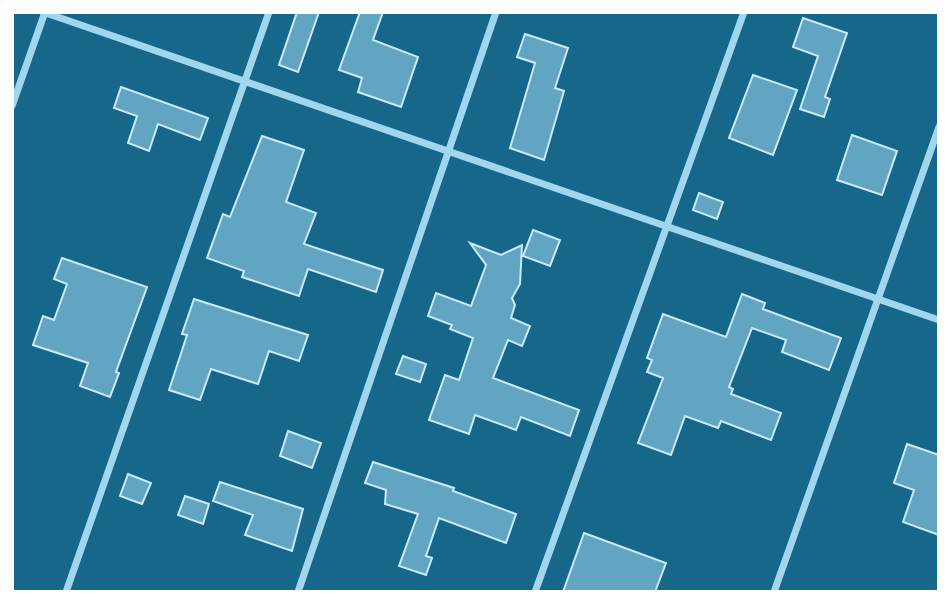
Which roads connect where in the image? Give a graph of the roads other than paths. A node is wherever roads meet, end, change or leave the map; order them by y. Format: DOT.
graph roads {
  1 [pos="45,12"];
  2 [pos="269,12"];
  3 [pos="496,12"];
  4 [pos="744,12"];
  5 [pos="246,82"];
  6 [pos="12,106"];
  7 [pos="939,127"];
  8 [pos="448,152"];
  9 [pos="668,228"];
  10 [pos="877,299"];
  11 [pos="939,320"];
  12 [pos="66,592"];
  13 [pos="298,592"];
  14 [pos="535,592"];
  15 [pos="774,592"];
  1 -- 5 [label="street"];
  1 -- 6 [label="street"];
  2 -- 5 [label="street"];
  3 -- 8 [label="street"];
  4 -- 9 [label="street"];
  5 -- 8 [label="street"];
  5 -- 12 [label="street"];
  7 -- 10 [label="street"];
  8 -- 9 [label="street"];
  8 -- 13 [label="street"];
  9 -- 10 [label="street"];
  9 -- 14 [label="street"];
  10 -- 11 [label="street"];
  10 -- 15 [label="street"];
}
